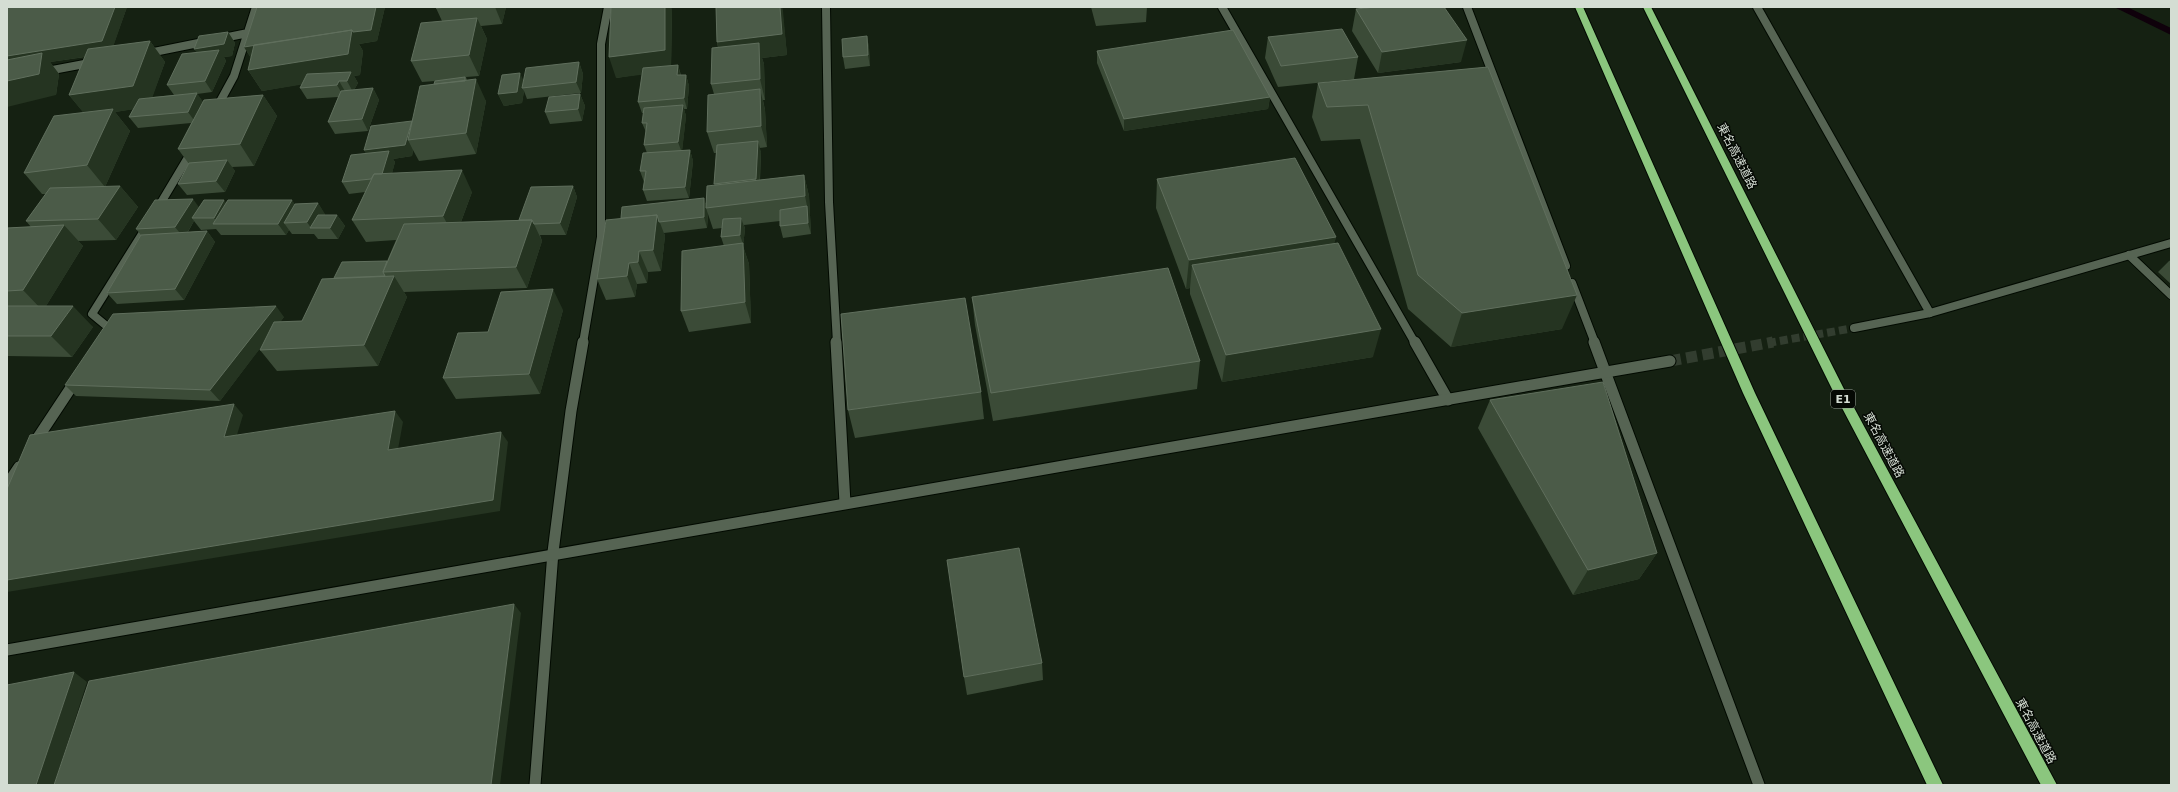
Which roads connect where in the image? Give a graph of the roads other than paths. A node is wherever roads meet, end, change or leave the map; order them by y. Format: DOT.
graph roads {
  1 [pos="256,7"];
  2 [pos="608,7"];
  3 [pos="826,7"];
  4 [pos="1222,7"];
  5 [pos="1467,7"];
  6 [pos="1579,7"];
  7 [pos="1647,7"];
  8 [pos="1757,7"];
  9 [pos="248,33"];
  10 [pos="138,55"];
  11 [pos="101,61"];
  12 [pos="34,74"];
  13 [pos="211,116"];
  14 [pos="196,143"];
  15 [pos="2171,243"];
  16 [pos="2129,255"];
  17 [pos="2171,295"];
  18 [pos="1930,313"];
  19 [pos="1854,328"];
  20 [pos="101,341"];
  21 [pos="1670,361"];
  22 [pos="80,373"];
  23 [pos="1604,373"];
  24 [pos="1448,400"];
  25 [pos="7,485"];
  26 [pos="845,503"];
  27 [pos="553,552"];
  28 [pos="7,650"];
  29 [pos="535,785"];
  30 [pos="1759,785"];
  31 [pos="1935,785"];
  32 [pos="2049,785"];
  1 -- 9 [label="street"];
  2 -- 27 [label="street"];
  3 -- 26 [label="street"];
  4 -- 24 [label="street"];
  5 -- 23 [label="street"];
  6 -- 31 [label="highway"];
  7 -- 32 [label="highway, 東名高速道路 / E1"];
  8 -- 18 [label="street"];
  9 -- 10 [label="street"];
  9 -- 13 [label="street"];
  11 -- 12 [label="street"];
  14 -- 20 [label="street"];
  15 -- 16 [label="street"];
  16 -- 17 [label="street"];
  16 -- 18 [label="street"];
  18 -- 19 [label="street"];
  21 -- 23 [label="street"];
  22 -- 25 [label="street"];
  23 -- 24 [label="street"];
  23 -- 30 [label="street"];
  24 -- 26 [label="street"];
  26 -- 27 [label="street"];
  27 -- 28 [label="street"];
  27 -- 29 [label="street"];
}
